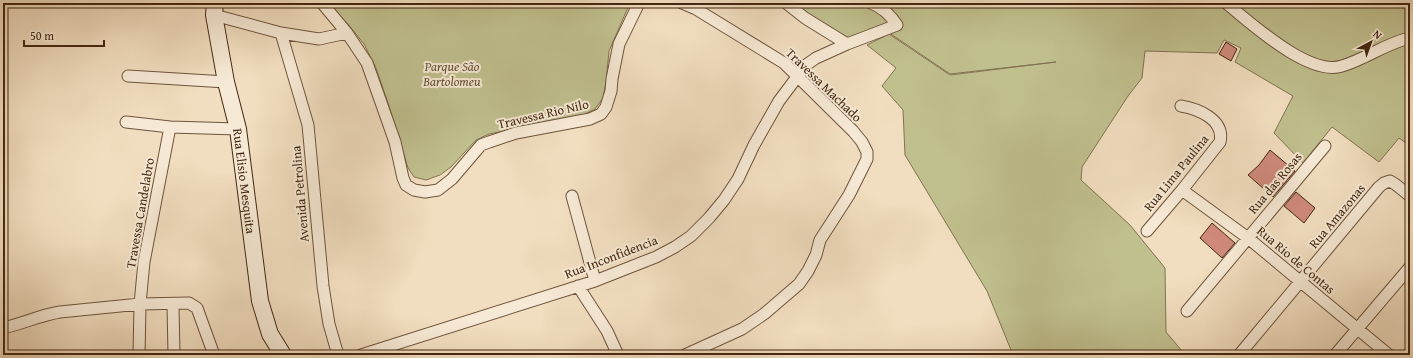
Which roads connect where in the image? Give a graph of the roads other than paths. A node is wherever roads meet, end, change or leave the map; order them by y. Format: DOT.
graph roads {
  1 [pos="322,3"];
  2 [pos="639,3"];
  3 [pos="682,3"];
  4 [pos="786,3"];
  5 [pos="871,3"];
  6 [pos="1226,3"];
  7 [pos="215,9"];
  8 [pos="281,33"];
  9 [pos="347,33"];
  10 [pos="1410,38"];
  11 [pos="847,44"];
  12 [pos="797,75"];
  13 [pos="128,76"];
  14 [pos="226,82"];
  15 [pos="1181,106"];
  16 [pos="126,122"];
  17 [pos="170,127"];
  18 [pos="238,129"];
  19 [pos="1325,146"];
  20 [pos="1182,190"];
  21 [pos="572,196"];
  22 [pos="1410,196"];
  23 [pos="1147,231"];
  24 [pos="1248,238"];
  25 [pos="1410,267"];
  26 [pos="595,280"];
  27 [pos="1301,282"];
  28 [pos="578,286"];
  29 [pos="140,304"];
  30 [pos="173,305"];
  31 [pos="1187,311"];
  32 [pos="3,328"];
  33 [pos="1357,329"];
  34 [pos="139,355"];
  35 [pos="174,355"];
  36 [pos="214,355"];
  37 [pos="283,355"];
  38 [pos="338,355"];
  39 [pos="361,355"];
  40 [pos="618,355"];
  41 [pos="685,355"];
  42 [pos="1239,355"];
  43 [pos="1335,355"];
  44 [pos="1389,355"];
  1 -- 9 [label="street, Travessa Rio Nilo"];
  2 -- 9 [label="street, Travessa Rio Nilo"];
  3 -- 12 [label="street, Travessa Machado"];
  4 -- 11 [label="street"];
  5 -- 11 [label="street, Rua Inconfidencia"];
  6 -- 10 [label="street"];
  7 -- 8 [label="street"];
  7 -- 14 [label="street, Rua Elisio Mesquita"];
  8 -- 9 [label="street"];
  8 -- 38 [label="street, Avenida Petrolina"];
  11 -- 12 [label="street, Rua Inconfidencia"];
  12 -- 26 [label="street, Rua Inconfidencia"];
  12 -- 41 [label="street, Travessa Machado"];
  13 -- 14 [label="street"];
  14 -- 18 [label="street, Rua Elisio Mesquita"];
  15 -- 20 [label="street, Rua Lima Paulina"];
  16 -- 17 [label="street"];
  17 -- 18 [label="street"];
  17 -- 29 [label="street, Travessa Candelabro"];
  18 -- 37 [label="street, Rua Elisio Mesquita"];
  19 -- 24 [label="street, Rua das Rosas"];
  20 -- 23 [label="street, Rua Lima Paulina"];
  20 -- 24 [label="street, Rua Rio de Contas"];
  21 -- 26 [label="street"];
  22 -- 27 [label="street, Rua Amazonas"];
  24 -- 27 [label="street, Rua Rio de Contas"];
  24 -- 31 [label="street, Rua das Rosas"];
  25 -- 33 [label="street"];
  26 -- 28 [label="street, Rua Inconfidencia"];
  27 -- 33 [label="street, Rua Rio de Contas"];
  27 -- 42 [label="street, Rua Amazonas"];
  28 -- 39 [label="street, Rua Inconfidencia"];
  28 -- 40 [label="street"];
  29 -- 30 [label="street"];
  29 -- 32 [label="street"];
  29 -- 34 [label="street, Travessa Candelabro"];
  30 -- 35 [label="street"];
  30 -- 36 [label="street"];
  33 -- 43 [label="street"];
  33 -- 44 [label="street, Rua Rio de Contas"];
}
